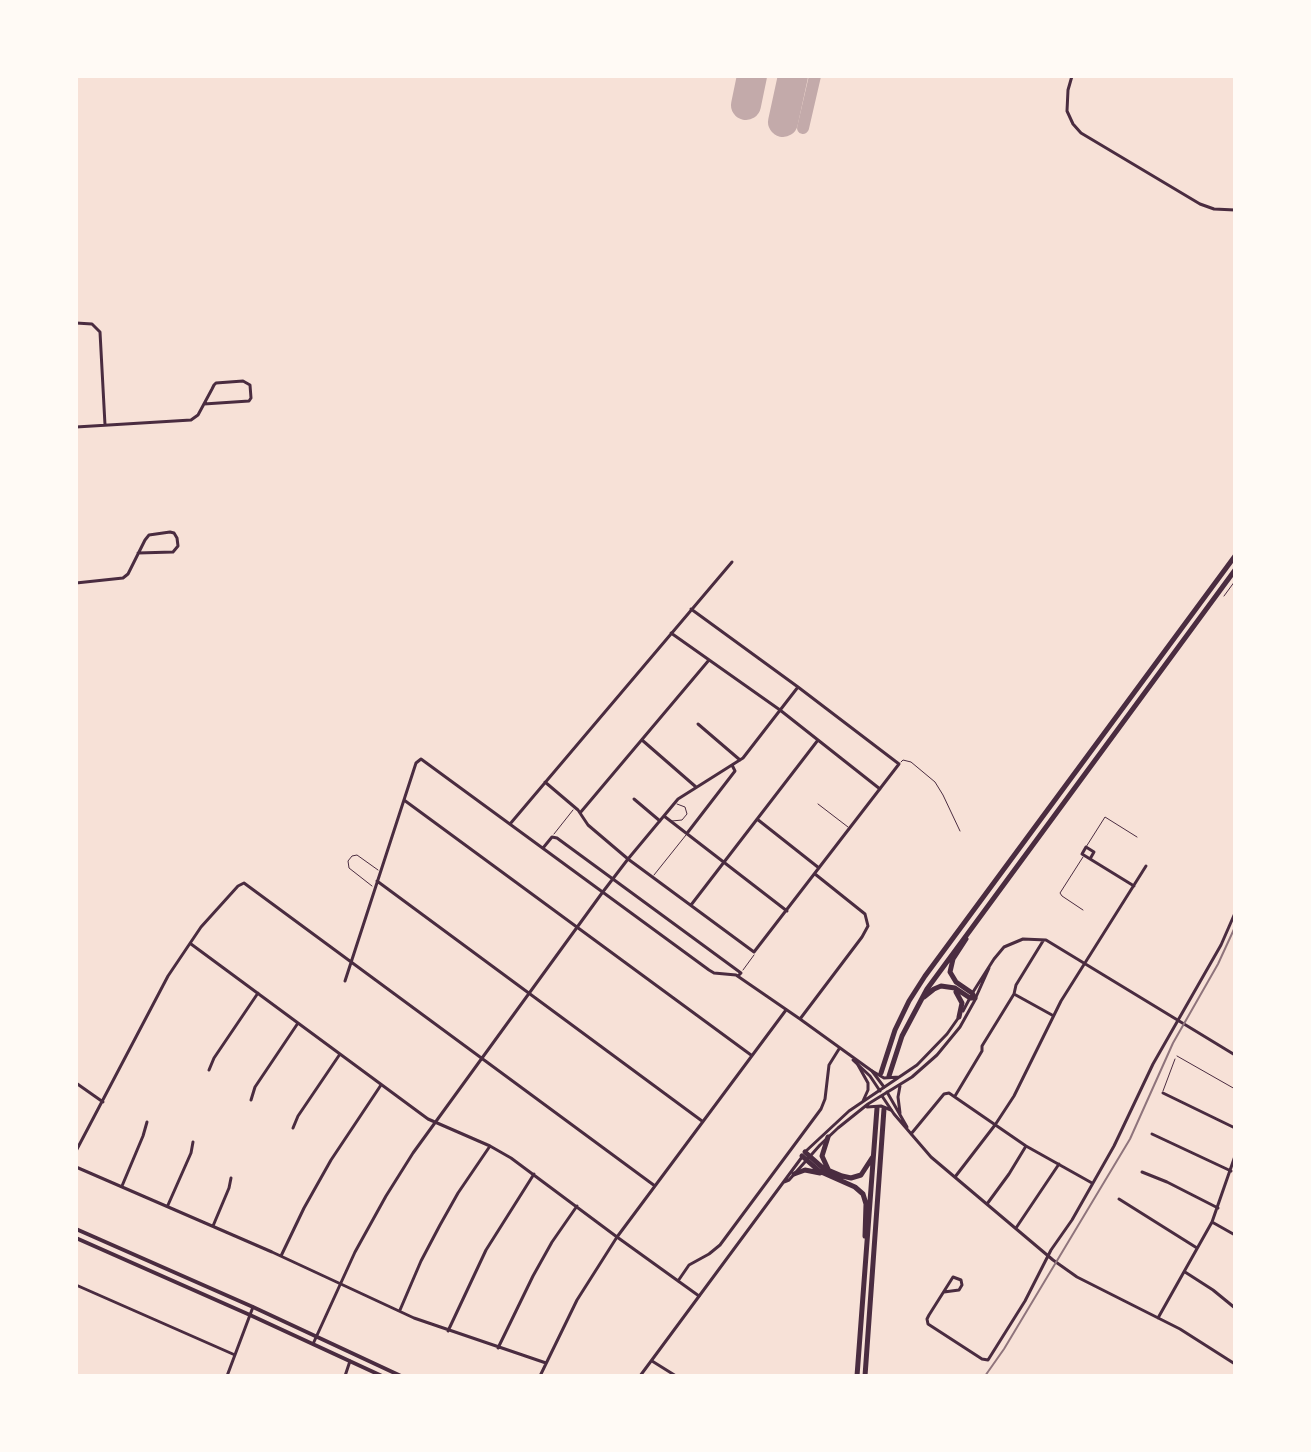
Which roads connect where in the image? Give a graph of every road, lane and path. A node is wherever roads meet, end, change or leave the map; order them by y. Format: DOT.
graph roads {
  1 [pos="1072,76"];
  2 [pos="1235,210"];
  3 [pos="76,323"];
  4 [pos="204,404"];
  5 [pos="105,425"];
  6 [pos="76,427"];
  7 [pos="138,553"];
  8 [pos="1235,556"];
  9 [pos="732,562"];
  10 [pos="1235,570"];
  11 [pos="1235,581"];
  12 [pos="76,583"];
  13 [pos="1224,596"];
  14 [pos="691,609"];
  15 [pos="671,633"];
  16 [pos="709,660"];
  17 [pos="798,687"];
  18 [pos="780,710"];
  19 [pos="698,724"];
  20 [pos="818,740"];
  21 [pos="644,741"];
  22 [pos="740,760"];
  23 [pos="899,764"];
  24 [pos="732,765"];
  25 [pos="545,782"];
  26 [pos="696,787"];
  27 [pos="880,789"];
  28 [pos="634,799"];
  29 [pos="404,800"];
  30 [pos="674,804"];
  31 [pos="818,804"];
  32 [pos="575,808"];
  33 [pos="580,814"];
  34 [pos="664,816"];
  35 [pos="757,819"];
  36 [pos="671,820"];
  37 [pos="660,821"];
  38 [pos="510,824"];
  39 [pos="850,829"];
  40 [pos="960,831"];
  41 [pos="687,833"];
  42 [pos="553,836"];
  43 [pos="1137,837"];
  44 [pos="1086,847"];
  45 [pos="542,849"];
  46 [pos="1085,855"];
  47 [pos="628,859"];
  48 [pos="1090,859"];
  49 [pos="724,862"];
  50 [pos="1146,866"];
  51 [pos="819,868"];
  52 [pos="380,872"];
  53 [pos="815,874"];
  54 [pos="653,877"];
  55 [pos="613,879"];
  56 [pos="377,881"];
  57 [pos="1134,886"];
  58 [pos="375,888"];
  59 [pos="602,893"];
  60 [pos="691,905"];
  61 [pos="1083,910"];
  62 [pos="787,911"];
  63 [pos="1235,913"];
  64 [pos="577,928"];
  65 [pos="970,929"];
  66 [pos="1043,939"];
  67 [pos="189,943"];
  68 [pos="754,952"];
  69 [pos="351,961"];
  70 [pos="1085,963"];
  71 [pos="740,974"];
  72 [pos="345,981"];
  73 [pos="952,988"];
  74 [pos="1016,988"];
  75 [pos="258,993"];
  76 [pos="529,993"];
  77 [pos="1014,994"];
  78 [pos="972,996"];
  79 [pos="1019,996"];
  80 [pos="920,1000"];
  81 [pos="786,1010"];
  82 [pos="1053,1016"];
  83 [pos="959,1017"];
  84 [pos="800,1019"];
  85 [pos="1178,1020"];
  86 [pos="298,1023"];
  87 [pos="839,1049"];
  88 [pos="845,1052"];
  89 [pos="340,1054"];
  90 [pos="751,1055"];
  91 [pos="1235,1055"];
  92 [pos="481,1057"];
  93 [pos="858,1065"];
  94 [pos="209,1070"];
  95 [pos="872,1071"];
  96 [pos="881,1073"];
  97 [pos="889,1076"];
  98 [pos="902,1076"];
  99 [pos="76,1083"];
  100 [pos="381,1085"];
  101 [pos="900,1086"];
  102 [pos="1235,1089"];
  103 [pos="886,1090"];
  104 [pos="881,1093"];
  105 [pos="1163,1093"];
  106 [pos="955,1096"];
  107 [pos="251,1100"];
  108 [pos="863,1101"];
  109 [pos="103,1102"];
  110 [pos="864,1108"];
  111 [pos="877,1108"];
  112 [pos="888,1110"];
  113 [pos="900,1113"];
  114 [pos="703,1121"];
  115 [pos="147,1122"];
  116 [pos="434,1122"];
  117 [pos="995,1125"];
  118 [pos="293,1128"];
  119 [pos="1235,1128"];
  120 [pos="911,1134"];
  121 [pos="1152,1134"];
  122 [pos="828,1137"];
  123 [pos="193,1142"];
  124 [pos="490,1146"];
  125 [pos="1026,1146"];
  126 [pos="76,1151"];
  127 [pos="806,1156"];
  128 [pos="1235,1156"];
  129 [pos="873,1157"];
  130 [pos="1059,1164"];
  131 [pos="76,1167"];
  132 [pos="1231,1171"];
  133 [pos="1142,1172"];
  134 [pos="828,1173"];
  135 [pos="534,1174"];
  136 [pos="794,1174"];
  137 [pos="955,1177"];
  138 [pos="231,1178"];
  139 [pos="784,1182"];
  140 [pos="1092,1183"];
  141 [pos="121,1186"];
  142 [pos="655,1186"];
  143 [pos="1119,1199"];
  144 [pos="987,1204"];
  145 [pos="577,1206"];
  146 [pos="167,1207"];
  147 [pos="1218,1208"];
  148 [pos="1212,1222"];
  149 [pos="213,1226"];
  150 [pos="76,1229"];
  151 [pos="1016,1229"];
  152 [pos="1235,1235"];
  153 [pos="617,1237"];
  154 [pos="76,1238"];
  155 [pos="867,1242"];
  156 [pos="1197,1248"];
  157 [pos="281,1256"];
  158 [pos="1048,1256"];
  159 [pos="1185,1272"];
  160 [pos="678,1281"];
  161 [pos="340,1284"];
  162 [pos="76,1285"];
  163 [pos="944,1292"];
  164 [pos="699,1296"];
  165 [pos="253,1307"];
  166 [pos="1235,1308"];
  167 [pos="399,1311"];
  168 [pos="250,1315"];
  169 [pos="1158,1318"];
  170 [pos="448,1331"];
  171 [pos="316,1336"];
  172 [pos="313,1344"];
  173 [pos="498,1348"];
  174 [pos="235,1355"];
  175 [pos="350,1361"];
  176 [pos="652,1361"];
  177 [pos="546,1363"];
  178 [pos="1235,1364"];
  179 [pos="227,1376"];
  180 [pos="345,1376"];
  181 [pos="382,1376"];
  182 [pos="401,1376"];
  183 [pos="540,1376"];
  184 [pos="640,1376"];
  185 [pos="676,1376"];
  186 [pos="857,1376"];
  187 [pos="865,1376"];
  1 -- 2 [label="street"];
  3 -- 5 [label="street"];
  4 -- 4 [label="street"];
  4 -- 5 [label="street"];
  5 -- 6 [label="street"];
  7 -- 7 [label="street"];
  7 -- 12 [label="street"];
  8 -- 96 [label="highway"];
  9 -- 14 [label="street"];
  10 -- 65 [label="highway"];
  11 -- 13 [label="lane"];
  14 -- 15 [label="street"];
  14 -- 17 [label="street"];
  15 -- 16 [label="street"];
  15 -- 25 [label="street"];
  16 -- 18 [label="street"];
  16 -- 21 [label="street"];
  17 -- 18 [label="street"];
  17 -- 23 [label="street"];
  18 -- 20 [label="street"];
  18 -- 22 [label="street"];
  19 -- 22 [label="street"];
  20 -- 27 [label="street"];
  20 -- 35 [label="street"];
  21 -- 26 [label="street"];
  21 -- 33 [label="street"];
  22 -- 24 [label="street"];
  23 -- 27 [label="street"];
  23 -- 40 [label="lane"];
  24 -- 26 [label="street"];
  24 -- 41 [label="street"];
  25 -- 32 [label="street"];
  25 -- 38 [label="street"];
  26 -- 30 [label="street"];
  27 -- 39 [label="street"];
  28 -- 37 [label="street"];
  29 -- 38 [label="street"];
  29 -- 52 [label="street"];
  29 -- 64 [label="street"];
  30 -- 34 [label="street"];
  30 -- 36 [label="lane"];
  31 -- 39 [label="lane"];
  32 -- 33 [label="street"];
  32 -- 42 [label="lane"];
  33 -- 47 [label="street"];
  34 -- 36 [label="street"];
  34 -- 37 [label="street"];
  35 -- 49 [label="street"];
  35 -- 51 [label="street"];
  36 -- 41 [label="street"];
  37 -- 47 [label="street"];
  38 -- 45 [label="street"];
  39 -- 51 [label="street"];
  41 -- 49 [label="street"];
  41 -- 54 [label="lane"];
  42 -- 45 [label="street"];
  42 -- 55 [label="street"];
  43 -- 44 [label="lane"];
  44 -- 46 [label="street"];
  44 -- 48 [label="street"];
  45 -- 59 [label="street"];
  46 -- 48 [label="street"];
  46 -- 61 [label="lane"];
  47 -- 54 [label="street"];
  47 -- 55 [label="street"];
  48 -- 57 [label="street"];
  49 -- 60 [label="street"];
  49 -- 62 [label="street"];
  50 -- 57 [label="street"];
  51 -- 53 [label="street"];
  52 -- 56 [label="street"];
  52 -- 58 [label="lane"];
  53 -- 62 [label="street"];
  53 -- 84 [label="street"];
  54 -- 60 [label="street"];
  55 -- 59 [label="street"];
  55 -- 71 [label="street"];
  56 -- 58 [label="street"];
  56 -- 76 [label="street"];
  57 -- 70 [label="street"];
  58 -- 69 [label="street"];
  59 -- 64 [label="street"];
  59 -- 71 [label="street"];
  60 -- 68 [label="street"];
  62 -- 68 [label="street"];
  63 -- 85 [label="street"];
  64 -- 76 [label="street"];
  64 -- 90 [label="street"];
  65 -- 78 [label="highway"];
  65 -- 80 [label="highway"];
  66 -- 70 [label="street"];
  66 -- 74 [label="street"];
  66 -- 78 [label="street"];
  67 -- 69 [label="street"];
  67 -- 75 [label="street"];
  67 -- 109 [label="street"];
  68 -- 71 [label="lane"];
  69 -- 72 [label="street"];
  69 -- 92 [label="street"];
  70 -- 82 [label="street"];
  70 -- 85 [label="street"];
  71 -- 81 [label="street"];
  73 -- 78 [label="highway"];
  73 -- 80 [label="highway"];
  73 -- 83 [label="highway"];
  74 -- 77 [label="street"];
  74 -- 79 [label="street"];
  75 -- 86 [label="street"];
  75 -- 94 [label="street"];
  76 -- 92 [label="street"];
  76 -- 114 [label="street"];
  77 -- 79 [label="street"];
  77 -- 106 [label="street"];
  78 -- 83 [label="street"];
  78 -- 101 [label="street"];
  79 -- 82 [label="street"];
  80 -- 97 [label="highway"];
  81 -- 84 [label="street"];
  81 -- 90 [label="street"];
  82 -- 117 [label="street"];
  83 -- 98 [label="street"];
  84 -- 87 [label="street"];
  85 -- 91 [label="street"];
  85 -- 140 [label="street"];
  86 -- 89 [label="street"];
  86 -- 107 [label="street"];
  87 -- 88 [label="street"];
  87 -- 160 [label="street"];
  88 -- 93 [label="street"];
  88 -- 95 [label="street"];
  89 -- 100 [label="street"];
  89 -- 118 [label="street"];
  90 -- 114 [label="street"];
  92 -- 116 [label="street"];
  92 -- 142 [label="street"];
  93 -- 104 [label="street"];
  93 -- 108 [label="street"];
  95 -- 98 [label="street"];
  95 -- 103 [label="street"];
  98 -- 103 [label="street"];
  99 -- 109 [label="street"];
  100 -- 116 [label="street"];
  100 -- 157 [label="street"];
  101 -- 103 [label="street"];
  101 -- 113 [label="street"];
  102 -- 105 [label="lane"];
  103 -- 104 [label="street"];
  103 -- 113 [label="street"];
  104 -- 108 [label="street"];
  104 -- 110 [label="street"];
  104 -- 112 [label="street"];
  105 -- 119 [label="street"];
  106 -- 117 [label="street"];
  106 -- 120 [label="street"];
  108 -- 127 [label="street"];
  109 -- 126 [label="street"];
  110 -- 112 [label="street"];
  110 -- 122 [label="street"];
  111 -- 129 [label="highway"];
  112 -- 120 [label="street"];
  112 -- 187 [label="highway"];
  113 -- 120 [label="street"];
  114 -- 142 [label="street"];
  115 -- 141 [label="street"];
  116 -- 124 [label="street"];
  116 -- 161 [label="street"];
  117 -- 125 [label="street"];
  117 -- 137 [label="street"];
  120 -- 137 [label="street"];
  121 -- 132 [label="street"];
  122 -- 127 [label="street"];
  122 -- 134 [label="highway"];
  123 -- 146 [label="street"];
  124 -- 135 [label="street"];
  124 -- 167 [label="street"];
  125 -- 130 [label="street"];
  125 -- 144 [label="street"];
  127 -- 134 [label="highway"];
  127 -- 136 [label="street"];
  127 -- 139 [label="street"];
  128 -- 132 [label="street"];
  129 -- 134 [label="highway"];
  129 -- 155 [label="highway"];
  130 -- 140 [label="street"];
  130 -- 151 [label="street"];
  131 -- 141 [label="street"];
  132 -- 147 [label="street"];
  133 -- 147 [label="street"];
  134 -- 136 [label="highway"];
  134 -- 155 [label="highway"];
  135 -- 145 [label="street"];
  135 -- 170 [label="street"];
  136 -- 139 [label="street"];
  137 -- 144 [label="street"];
  138 -- 149 [label="street"];
  139 -- 164 [label="street"];
  140 -- 158 [label="street"];
  141 -- 146 [label="street"];
  142 -- 153 [label="street"];
  143 -- 156 [label="street"];
  144 -- 151 [label="street"];
  145 -- 153 [label="street"];
  145 -- 173 [label="street"];
  146 -- 149 [label="street"];
  147 -- 148 [label="street"];
  148 -- 152 [label="street"];
  148 -- 156 [label="street"];
  149 -- 157 [label="street"];
  150 -- 165 [label="main road"];
  151 -- 158 [label="street"];
  153 -- 160 [label="street"];
  153 -- 177 [label="street"];
  154 -- 168 [label="main road"];
  155 -- 186 [label="highway"];
  156 -- 159 [label="street"];
  157 -- 161 [label="street"];
  158 -- 163 [label="street"];
  158 -- 169 [label="street"];
  159 -- 166 [label="street"];
  159 -- 169 [label="street"];
  160 -- 164 [label="street"];
  161 -- 167 [label="street"];
  161 -- 171 [label="street"];
  162 -- 174 [label="street"];
  163 -- 163 [label="street"];
  164 -- 176 [label="street"];
  165 -- 168 [label="street"];
  165 -- 171 [label="main road"];
  167 -- 170 [label="street"];
  168 -- 172 [label="main road"];
  168 -- 174 [label="street"];
  169 -- 178 [label="street"];
  170 -- 173 [label="street"];
  171 -- 172 [label="street"];
  171 -- 182 [label="main road"];
  172 -- 175 [label="main road"];
  173 -- 177 [label="street"];
  174 -- 179 [label="street"];
  175 -- 180 [label="street"];
  175 -- 181 [label="main road"];
  176 -- 184 [label="street"];
  176 -- 185 [label="street"];
  177 -- 183 [label="street"];
}
